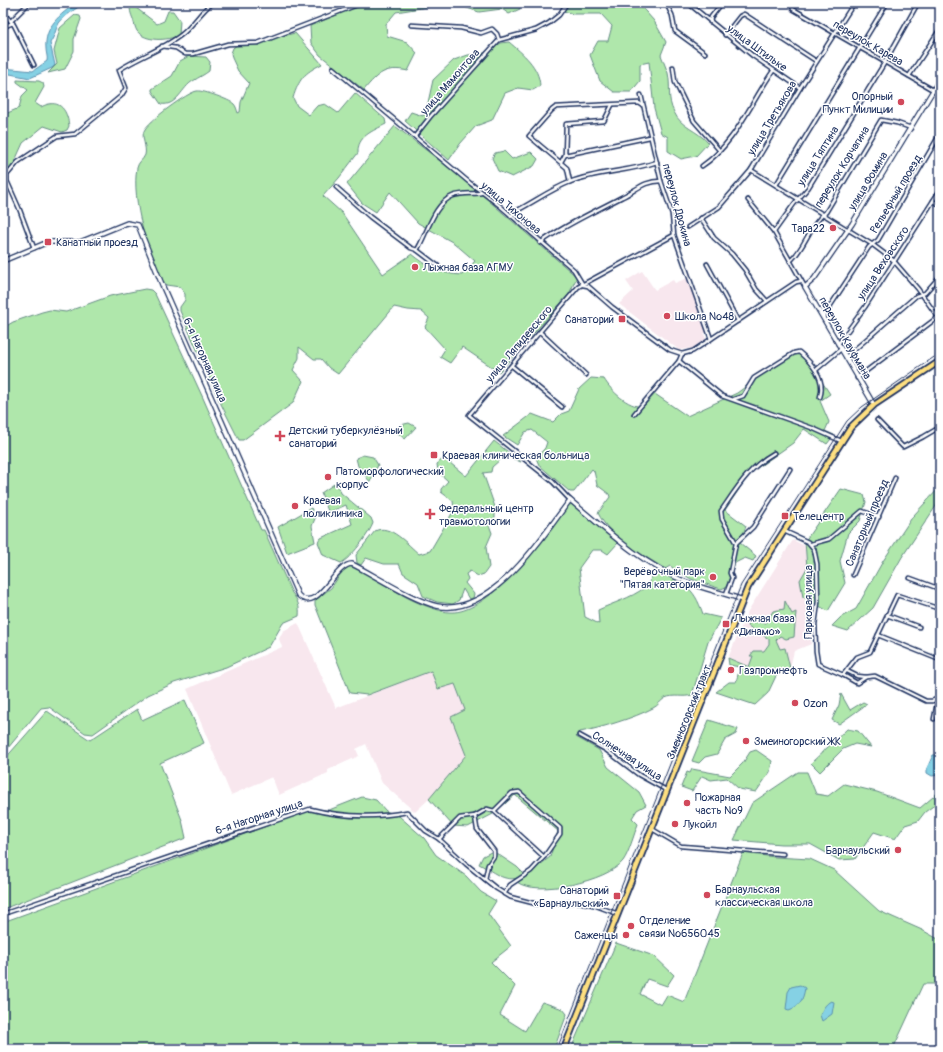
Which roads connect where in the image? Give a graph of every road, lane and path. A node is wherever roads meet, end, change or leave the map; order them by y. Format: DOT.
graph roads {
  1 [pos="29,3"];
  2 [pos="212,3"];
  3 [pos="362,3"];
  4 [pos="567,3"];
  5 [pos="666,3"];
  6 [pos="688,3"];
  7 [pos="722,3"];
  8 [pos="792,3"];
  9 [pos="854,3"];
  10 [pos="887,3"];
  11 [pos="918,3"];
  12 [pos="3,8"];
  13 [pos="12,22"];
  14 [pos="710,22"];
  15 [pos="411,25"];
  16 [pos="3,27"];
  17 [pos="940,29"];
  18 [pos="834,33"];
  19 [pos="725,35"];
  20 [pos="499,40"];
  21 [pos="161,46"];
  22 [pos="860,47"];
  23 [pos="705,53"];
  24 [pos="816,61"];
  25 [pos="885,62"];
  26 [pos="34,65"];
  27 [pos="673,67"];
  28 [pos="333,68"];
  29 [pos="774,71"];
  30 [pos="909,76"];
  31 [pos="940,79"];
  32 [pos="800,88"];
  33 [pos="933,90"];
  34 [pos="940,94"];
  35 [pos="641,95"];
  36 [pos="612,105"];
  37 [pos="642,105"];
  38 [pos="911,128"];
  39 [pos="940,134"];
  40 [pos="415,136"];
  41 [pos="650,137"];
  42 [pos="720,151"];
  43 [pos="565,155"];
  44 [pos="657,162"];
  45 [pos="561,163"];
  46 [pos="702,166"];
  47 [pos="751,170"];
  48 [pos="662,181"];
  49 [pos="570,182"];
  50 [pos="776,185"];
  51 [pos="336,187"];
  52 [pos="940,190"];
  53 [pos="481,193"];
  54 [pos="799,199"];
  55 [pos="748,200"];
  56 [pos="933,201"];
  57 [pos="940,205"];
  58 [pos="823,214"];
  59 [pos="511,216"];
  60 [pos="701,218"];
  61 [pos="688,227"];
  62 [pos="848,230"];
  63 [pos="774,232"];
  64 [pos="674,234"];
  65 [pos="540,243"];
  66 [pos="873,245"];
  67 [pos="34,248"];
  68 [pos="416,250"];
  69 [pos="3,260"];
  70 [pos="893,260"];
  71 [pos="790,261"];
  72 [pos="707,264"];
  73 [pos="438,266"];
  74 [pos="940,276"];
  75 [pos="801,280"];
  76 [pos="584,285"];
  77 [pos="805,287"];
  78 [pos="922,294"];
  79 [pos="767,301"];
  80 [pos="938,317"];
  81 [pos="822,318"];
  82 [pos="738,320"];
  83 [pos="940,320"];
  84 [pos="540,332"];
  85 [pos="711,339"];
  86 [pos="838,344"];
  87 [pos="841,349"];
  88 [pos="682,354"];
  89 [pos="845,357"];
  90 [pos="679,361"];
  91 [pos="940,361"];
  92 [pos="512,366"];
  93 [pos="816,370"];
  94 [pos="586,375"];
  95 [pos="857,378"];
  96 [pos="820,397"];
  97 [pos="731,399"];
  98 [pos="874,405"];
  99 [pos="562,407"];
  100 [pos="634,414"];
  101 [pos="877,420"];
  102 [pos="940,427"];
  103 [pos="841,441"];
  104 [pos="774,453"];
  105 [pos="790,469"];
  106 [pos="895,478"];
  107 [pos="570,500"];
  108 [pos="879,517"];
  109 [pos="784,531"];
  110 [pos="736,542"];
  111 [pos="811,544"];
  112 [pos="853,575"];
  113 [pos="910,578"];
  114 [pos="940,590"];
  115 [pos="725,594"];
  116 [pos="743,600"];
  117 [pos="940,609"];
  118 [pos="887,615"];
  119 [pos="919,628"];
  120 [pos="878,635"];
  121 [pos="940,660"];
  122 [pos="847,671"];
  123 [pos="843,675"];
  124 [pos="866,677"];
  125 [pos="940,688"];
  126 [pos="939,698"];
  127 [pos="934,719"];
  128 [pos="579,735"];
  129 [pos="667,790"];
  130 [pos="494,811"];
  131 [pos="475,816"];
  132 [pos="652,829"];
  133 [pos="439,839"];
  134 [pos="783,854"];
  135 [pos="544,857"];
  136 [pos="485,879"];
  137 [pos="504,894"];
  138 [pos="3,914"];
  139 [pos="618,914"];
  140 [pos="564,1049"];
  1 -- 13 [label="street"];
  2 -- 21 [label="street"];
  3 -- 21 [label="street"];
  4 -- 20 [label="street"];
  5 -- 23 [label="street"];
  6 -- 14 [label="street, улица Штильке"];
  7 -- 14 [label="street"];
  8 -- 18 [label="street, переулок Карева"];
  9 -- 18 [label="street, улица Третьякова"];
  10 -- 22 [label="street"];
  11 -- 25 [label="street, улица Тяптина"];
  12 -- 13 [label="street"];
  13 -- 16 [label="street"];
  13 -- 26 [label="street"];
  14 -- 19 [label="street, улица Штильке"];
  15 -- 20 [label="street, улица Мамонтова"];
  17 -- 30 [label="street"];
  18 -- 22 [label="street, переулок Карева"];
  18 -- 24 [label="street, улица Третьякова"];
  19 -- 24 [label="street"];
  19 -- 29 [label="street, улица Штильке"];
  20 -- 40 [label="street, улица Мамонтова"];
  21 -- 67 [label="street"];
  22 -- 25 [label="street, переулок Карева"];
  22 -- 50 [label="street"];
  24 -- 32 [label="street, улица Третьякова"];
  25 -- 30 [label="street, переулок Карева"];
  25 -- 54 [label="street, улица Тяптина"];
  27 -- 42 [label="street"];
  28 -- 40 [label="street, улица Тихонова"];
  29 -- 32 [label="street, улица Штильке"];
  29 -- 42 [label="street"];
  30 -- 33 [label="street, переулок Карева"];
  31 -- 33 [label="street, улица Фомина"];
  32 -- 47 [label="street, улица Третьякова"];
  33 -- 34 [label="street, переулок Карева"];
  33 -- 38 [label="street, улица Фомина"];
  35 -- 37 [label="street, переулок Дрокина"];
  36 -- 37 [label="street"];
  36 -- 43 [label="street"];
  36 -- 45 [label="street"];
  37 -- 41 [label="street, переулок Дрокина"];
  38 -- 58 [label="street, переулок Корчагина"];
  38 -- 62 [label="street, улица Фомина"];
  39 -- 66 [label="street, Рельефный проезд"];
  40 -- 53 [label="street, улица Тихонова"];
  41 -- 43 [label="street"];
  41 -- 44 [label="street, переулок Дрокина"];
  42 -- 46 [label="street"];
  43 -- 45 [label="street"];
  44 -- 48 [label="street, переулок Дрокина"];
  44 -- 49 [label="street"];
  45 -- 49 [label="street"];
  47 -- 50 [label="street"];
  47 -- 60 [label="street, улица Третьякова"];
  48 -- 64 [label="street, переулок Дрокина"];
  48 -- 65 [label="street"];
  49 -- 59 [label="street"];
  50 -- 54 [label="street"];
  51 -- 68 [label="street"];
  52 -- 56 [label="street, улица Веховского"];
  53 -- 59 [label="street, улица Тихонова"];
  53 -- 68 [label="street"];
  54 -- 58 [label="street"];
  54 -- 63 [label="street, улица Тяптина"];
  55 -- 63 [label="street, переулок Кауфмана"];
  56 -- 57 [label="street"];
  56 -- 70 [label="street, улица Веховского"];
  58 -- 62 [label="street"];
  58 -- 71 [label="street, переулок Корчагина"];
  59 -- 65 [label="street, улица Тихонова"];
  60 -- 61 [label="street, улица Третьякова"];
  60 -- 79 [label="street"];
  62 -- 66 [label="street"];
  62 -- 77 [label="street, улица Фомина"];
  63 -- 71 [label="street, переулок Кауфмана"];
  64 -- 76 [label="street"];
  64 -- 85 [label="street, переулок Дрокина"];
  65 -- 76 [label="street, улица Тихонова"];
  66 -- 70 [label="street"];
  66 -- 81 [label="street, Рельефный проезд"];
  67 -- 69 [label="street"];
  67 -- 107 [label="street, 6-я Нагорная улица"];
  68 -- 73 [label="street"];
  70 -- 78 [label="street"];
  70 -- 86 [label="street, улица Веховского"];
  71 -- 75 [label="street, переулок Кауфмана"];
  72 -- 82 [label="street"];
  74 -- 78 [label="street"];
  75 -- 77 [label="street, переулок Кауфмана"];
  75 -- 79 [label="street"];
  76 -- 84 [label="street, улица Ляпидевского"];
  76 -- 88 [label="street, улица Тихонова"];
  77 -- 81 [label="street, переулок Кауфмана"];
  78 -- 80 [label="street"];
  78 -- 89 [label="street"];
  79 -- 82 [label="street"];
  80 -- 83 [label="street"];
  80 -- 95 [label="street"];
  81 -- 86 [label="street, переулок Кауфмана"];
  82 -- 85 [label="street"];
  84 -- 92 [label="street, улица Ляпидевского"];
  84 -- 94 [label="street"];
  85 -- 88 [label="street"];
  86 -- 87 [label="street, переулок Кауфмана"];
  87 -- 89 [label="street, переулок Кауфмана"];
  87 -- 93 [label="street"];
  88 -- 90 [label="street"];
  89 -- 95 [label="street, переулок Кауфмана"];
  90 -- 97 [label="street"];
  90 -- 100 [label="street"];
  91 -- 98 [label="highway, Змеиногорский тракт"];
  92 -- 99 [label="street"];
  92 -- 107 [label="street, улица Ляпидевского"];
  93 -- 96 [label="street"];
  93 -- 97 [label="street"];
  95 -- 98 [label="street, переулок Кауфмана"];
  97 -- 103 [label="street"];
  98 -- 103 [label="highway, Змеиногорский тракт"];
  101 -- 102 [label="street"];
  103 -- 109 [label="highway, Змеиногорский тракт"];
  104 -- 110 [label="street"];
  105 -- 110 [label="street"];
  106 -- 108 [label="street, Санаторный проезд"];
  107 -- 115 [label="street"];
  108 -- 111 [label="street"];
  108 -- 112 [label="street, Санаторный проезд"];
  109 -- 111 [label="street"];
  109 -- 116 [label="highway, Змеиногорский тракт"];
  110 -- 115 [label="street"];
  111 -- 123 [label="street, Парковая улица"];
  113 -- 114 [label="street"];
  115 -- 116 [label="street"];
  116 -- 129 [label="highway, Змеиногорский тракт"];
  117 -- 118 [label="street"];
  118 -- 119 [label="street"];
  118 -- 120 [label="street"];
  120 -- 121 [label="street"];
  120 -- 122 [label="street"];
  122 -- 123 [label="street"];
  122 -- 124 [label="street"];
  123 -- 124 [label="street, Парковая улица"];
  124 -- 126 [label="street, Парковая улица"];
  125 -- 126 [label="street"];
  126 -- 127 [label="street"];
  128 -- 129 [label="street, Солнечная улица"];
  129 -- 132 [label="highway, Змеиногорский тракт"];
  130 -- 131 [label="street"];
  130 -- 135 [label="street"];
  130 -- 135 [label="street"];
  131 -- 133 [label="street"];
  131 -- 136 [label="street"];
  132 -- 134 [label="street"];
  132 -- 139 [label="highway, Змеиногорский тракт"];
  133 -- 136 [label="street, 6-я Нагорная улица"];
  133 -- 138 [label="street, 6-я Нагорная улица"];
  135 -- 137 [label="street"];
  136 -- 137 [label="street, 6-я Нагорная улица"];
  137 -- 139 [label="street, 6-я Нагорная улица"];
  139 -- 140 [label="highway, Змеиногорский тракт"];
}
